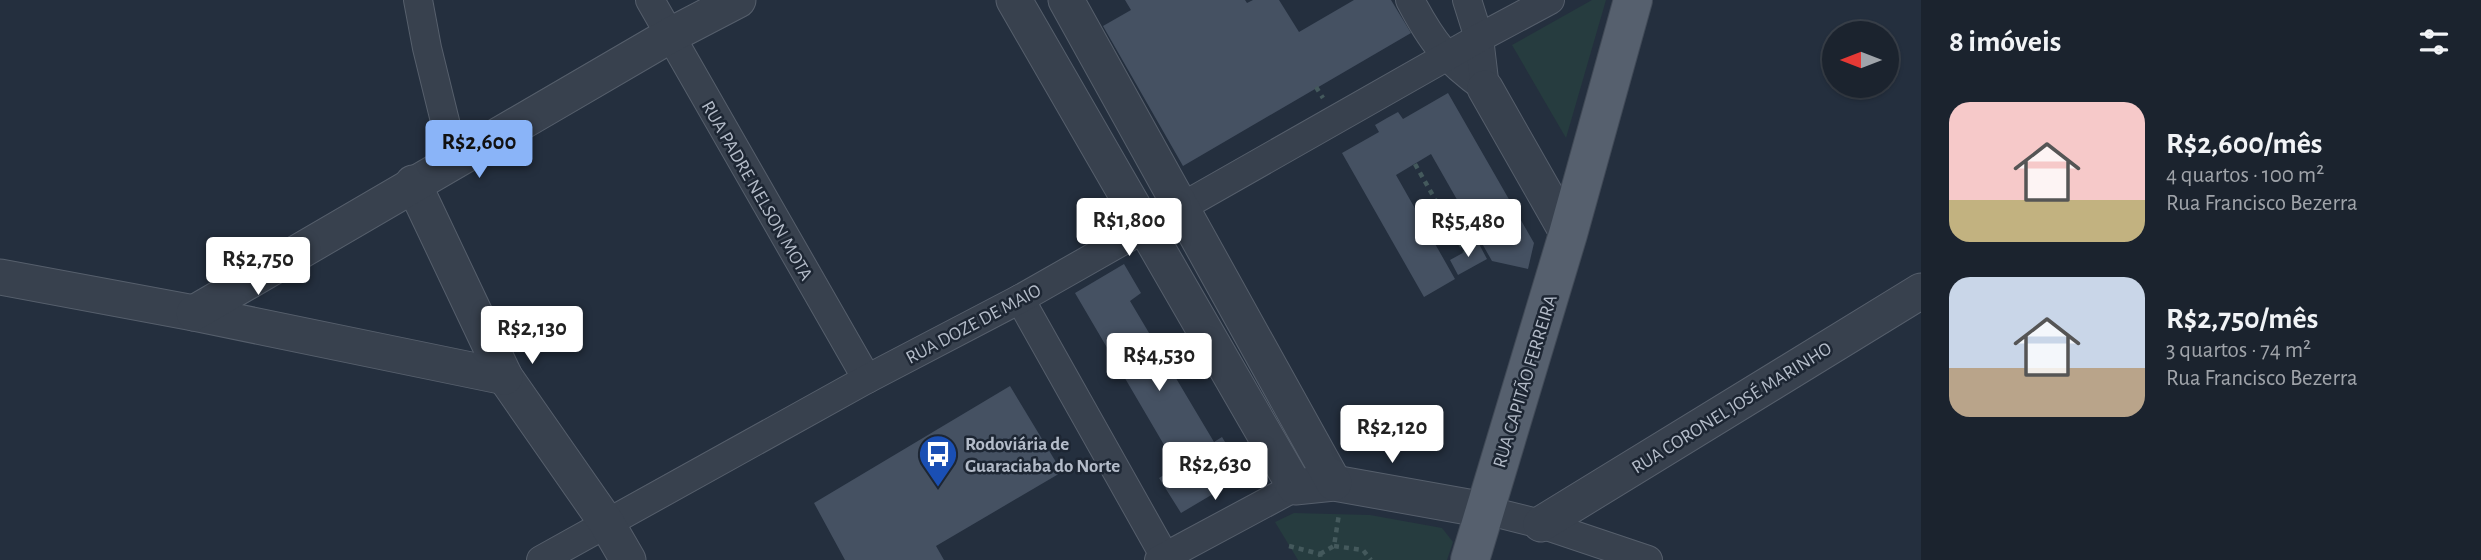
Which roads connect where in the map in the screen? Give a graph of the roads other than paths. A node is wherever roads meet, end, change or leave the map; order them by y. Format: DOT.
graph roads {
  1 [pos="418,0"];
  2 [pos="650,0"];
  3 [pos="738,0"];
  4 [pos="1014,0"];
  5 [pos="1066,0"];
  6 [pos="1410,0"];
  7 [pos="1466,0"];
  8 [pos="1550,0"];
  9 [pos="1633,0"];
  10 [pos="668,36"];
  11 [pos="1479,38"];
  12 [pos="1446,57"];
  13 [pos="1485,88"];
  14 [pos="454,162"];
  15 [pos="412,183"];
  16 [pos="1182,208"];
  17 [pos="1144,228"];
  18 [pos="1568,234"];
  19 [pos="0,277"];
  20 [pos="1921,291"];
  21 [pos="1020,299"];
  22 [pos="194,313"];
  23 [pos="505,377"];
  24 [pos="867,379"];
  25 [pos="1295,487"];
  26 [pos="1336,499"];
  27 [pos="1485,510"];
  28 [pos="606,522"];
  29 [pos="1541,524"];
  30 [pos="1162,558"];
  31 [pos="541,560"];
  32 [pos="628,560"];
  33 [pos="1470,560"];
  34 [pos="1648,560"];
  1 -- 14 [label="street"];
  2 -- 10 [label="street, RUA PADRE NELSON MOTA"];
  3 -- 10 [label="street"];
  4 -- 17 [label="street"];
  5 -- 16 [label="street"];
  6 -- 12 [label="street"];
  7 -- 11 [label="street"];
  8 -- 11 [label="street, RUA DOZE DE MAIO"];
  9 -- 18 [label="main road, RUA CAPITÃO FERREIRA"];
  10 -- 14 [label="street"];
  10 -- 24 [label="street, RUA PADRE NELSON MOTA"];
  11 -- 12 [label="street, RUA DOZE DE MAIO"];
  11 -- 13 [label="street"];
  12 -- 13 [label="street"];
  12 -- 16 [label="street, RUA DOZE DE MAIO"];
  13 -- 18 [label="street"];
  14 -- 15 [label="street"];
  15 -- 22 [label="street"];
  15 -- 23 [label="street"];
  16 -- 17 [label="street, RUA DOZE DE MAIO"];
  16 -- 26 [label="street"];
  17 -- 21 [label="street, RUA DOZE DE MAIO"];
  17 -- 25 [label="street"];
  18 -- 27 [label="main road, RUA CAPITÃO FERREIRA"];
  19 -- 22 [label="street"];
  20 -- 29 [label="street, RUA CORONEL JOSÉ MARINHO"];
  21 -- 24 [label="street, RUA DOZE DE MAIO"];
  21 -- 30 [label="street"];
  22 -- 23 [label="street"];
  23 -- 28 [label="street"];
  24 -- 28 [label="street, RUA DOZE DE MAIO"];
  25 -- 26 [label="street"];
  25 -- 30 [label="street"];
  26 -- 27 [label="street"];
  27 -- 29 [label="street"];
  27 -- 33 [label="main road, RUA CAPITÃO FERREIRA"];
  28 -- 31 [label="street, RUA DOZE DE MAIO"];
  28 -- 32 [label="street"];
  29 -- 34 [label="street"];
}
